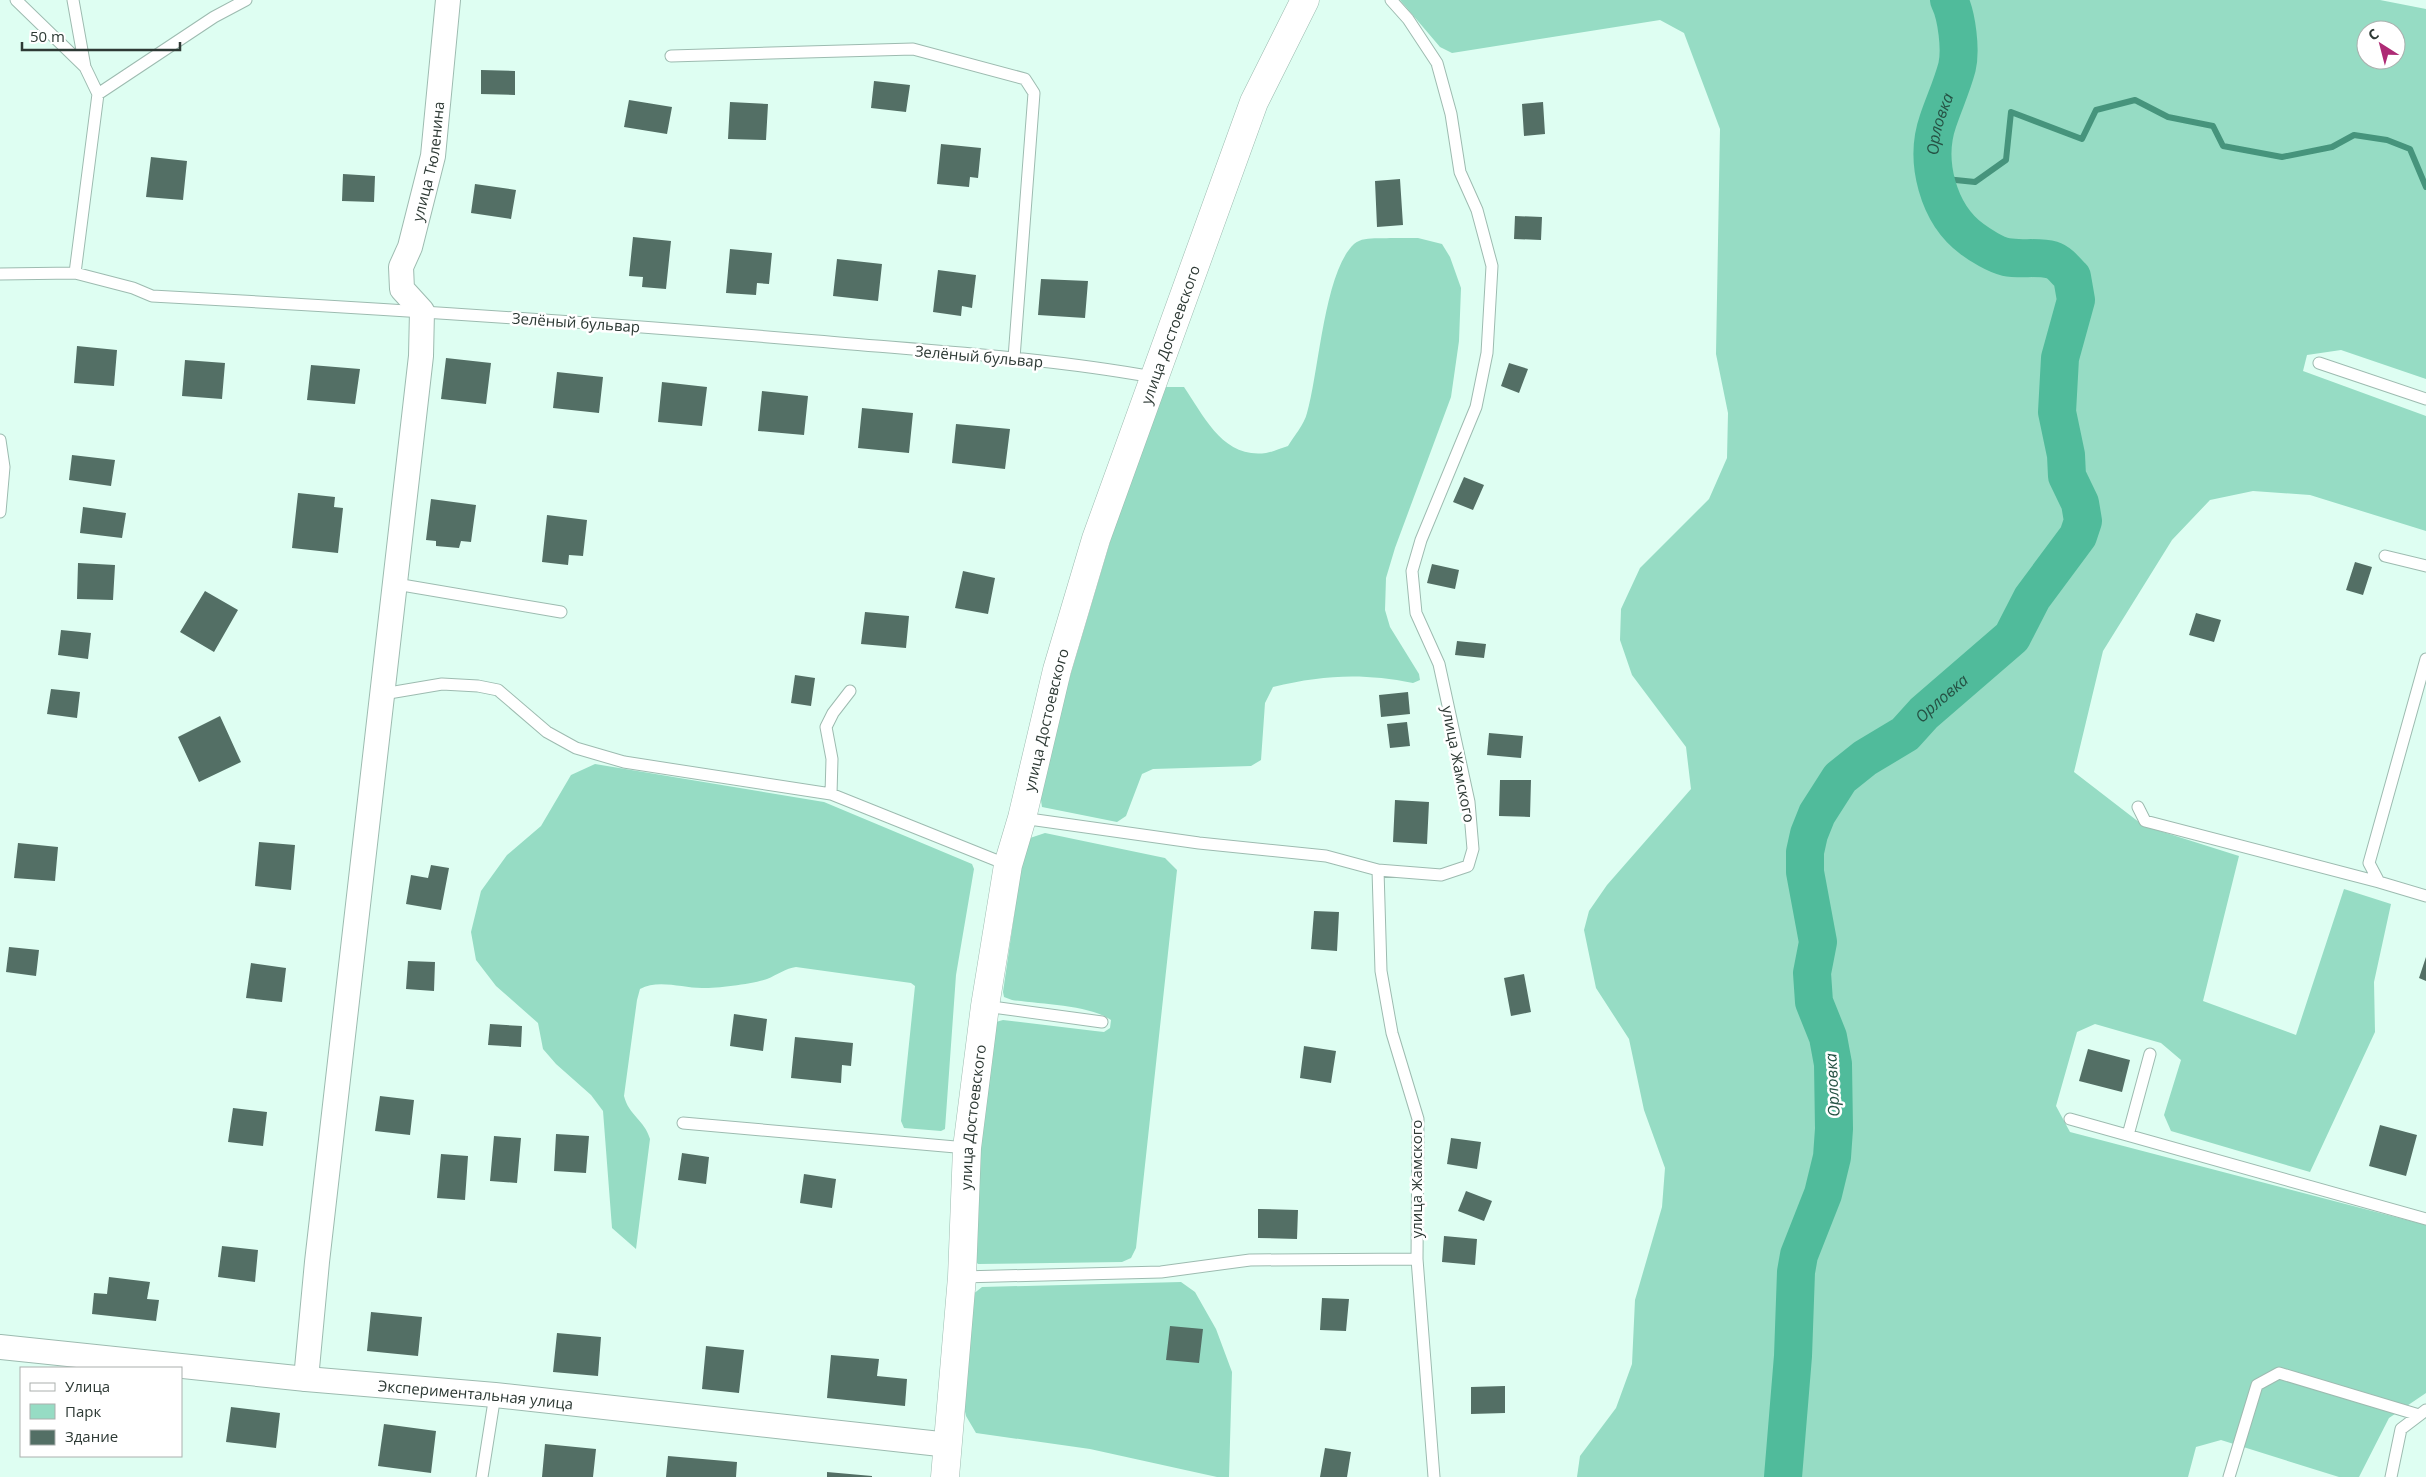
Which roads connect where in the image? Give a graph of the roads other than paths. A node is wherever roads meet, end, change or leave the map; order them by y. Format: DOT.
graph roads {
  1 [pos="16,0"];
  2 [pos="73,0"];
  3 [pos="246,0"];
  4 [pos="1305,0"];
  5 [pos="1391,0"];
  6 [pos="444,2"];
  7 [pos="671,56"];
  8 [pos="85,67"];
  9 [pos="98,94"];
  10 [pos="75,273"];
  11 [pos="0,274"];
  12 [pos="422,311"];
  13 [pos="1014,358"];
  14 [pos="2319,363"];
  15 [pos="1153,377"];
  16 [pos="2426,399"];
  17 [pos="0,440"];
  18 [pos="0,512"];
  19 [pos="2386,556"];
  20 [pos="2426,566"];
  21 [pos="396,584"];
  22 [pos="561,612"];
  23 [pos="2426,658"];
  24 [pos="850,691"];
  25 [pos="383,694"];
  26 [pos="831,794"];
  27 [pos="2138,807"];
  28 [pos="1022,818"];
  29 [pos="1008,864"];
  30 [pos="1378,870"];
  31 [pos="2379,882"];
  32 [pos="2426,896"];
  33 [pos="985,1006"];
  34 [pos="1102,1022"];
  35 [pos="2150,1054"];
  36 [pos="2070,1119"];
  37 [pos="683,1122"];
  38 [pos="2128,1135"];
  39 [pos="967,1148"];
  40 [pos="2426,1219"];
  41 [pos="1417,1259"];
  42 [pos="962,1277"];
  43 [pos="0,1346"];
  44 [pos="306,1379"];
  45 [pos="495,1395"];
  46 [pos="2422,1412"];
  47 [pos="949,1445"];
  48 [pos="482,1477"];
  49 [pos="945,1477"];
  50 [pos="1434,1477"];
  51 [pos="2229,1477"];
  52 [pos="2390,1477"];
  1 -- 8 [label="lane"];
  2 -- 8 [label="lane"];
  3 -- 9 [label="lane"];
  4 -- 15 [label="main road, улица Достоевского"];
  5 -- 30 [label="lane, улица Жамского"];
  6 -- 12 [label="street, улица Тюленина"];
  7 -- 13 [label="lane"];
  8 -- 9 [label="lane"];
  9 -- 10 [label="lane"];
  10 -- 11 [label="lane, Зелёный бульвар"];
  10 -- 12 [label="lane, Зелёный бульвар"];
  12 -- 13 [label="lane, Зелёный бульвар"];
  12 -- 21 [label="street"];
  13 -- 15 [label="lane, Зелёный бульвар"];
  14 -- 16 [label="lane"];
  15 -- 28 [label="main road, улица Достоевского"];
  17 -- 18 [label="lane"];
  19 -- 20 [label="lane"];
  21 -- 22 [label="lane"];
  21 -- 25 [label="street"];
  23 -- 31 [label="lane"];
  24 -- 26 [label="lane"];
  25 -- 26 [label="lane"];
  25 -- 44 [label="street"];
  26 -- 29 [label="lane"];
  27 -- 31 [label="lane"];
  28 -- 29 [label="main road, улица Достоевского"];
  28 -- 30 [label="lane"];
  29 -- 33 [label="main road, улица Достоевского"];
  30 -- 41 [label="lane, улица Жамского"];
  31 -- 32 [label="lane"];
  33 -- 34 [label="lane"];
  33 -- 39 [label="main road, улица Достоевского"];
  35 -- 38 [label="lane"];
  36 -- 38 [label="lane"];
  37 -- 39 [label="lane"];
  38 -- 40 [label="lane"];
  39 -- 42 [label="main road, улица Достоевского"];
  41 -- 42 [label="lane"];
  41 -- 50 [label="lane, улица Жамского"];
  42 -- 47 [label="main road, улица Достоевского"];
  43 -- 44 [label="street, Экспериментальная улица"];
  44 -- 45 [label="street, Экспериментальная улица"];
  45 -- 47 [label="street, Экспериментальная улица"];
  45 -- 48 [label="lane"];
  46 -- 51 [label="lane"];
  46 -- 52 [label="lane"];
  47 -- 49 [label="main road, улица Достоевского"];
}
